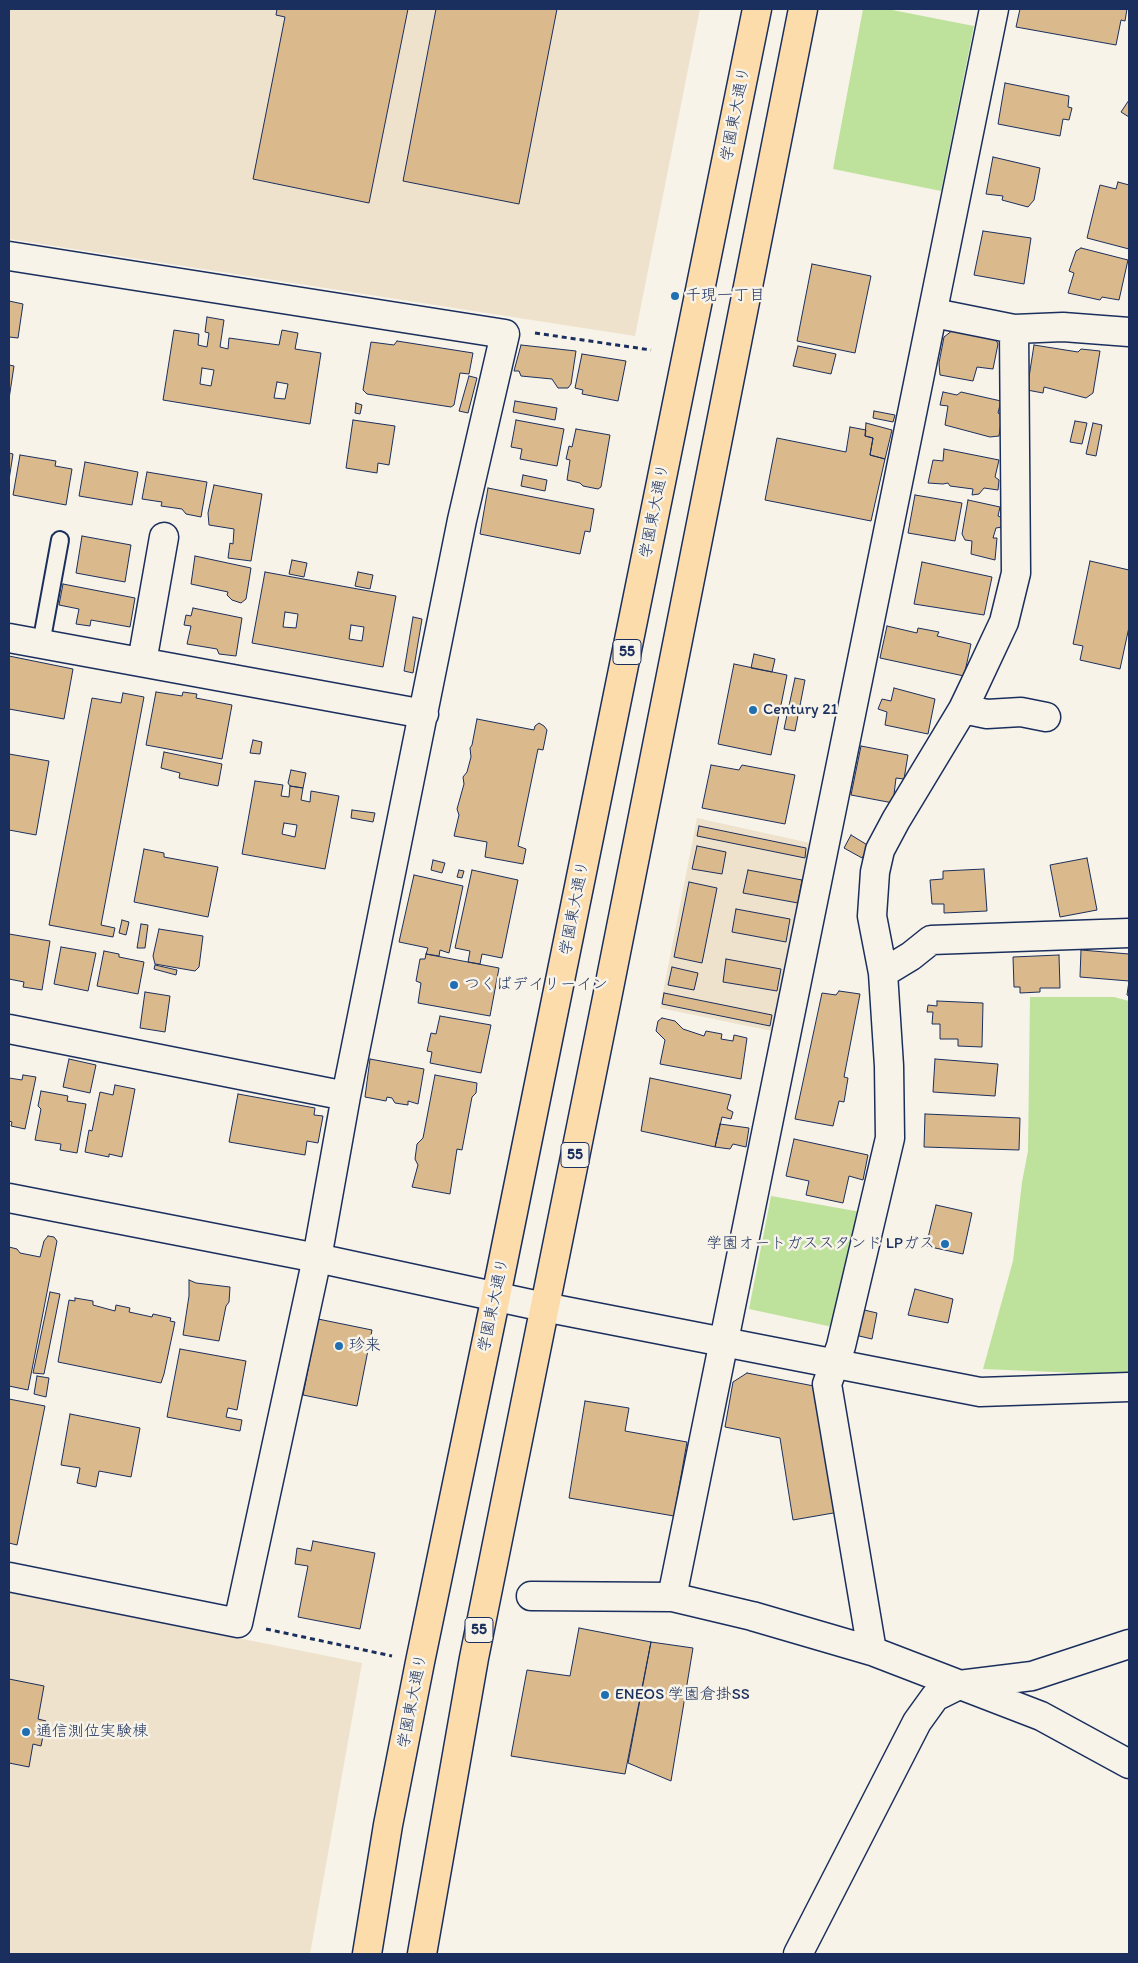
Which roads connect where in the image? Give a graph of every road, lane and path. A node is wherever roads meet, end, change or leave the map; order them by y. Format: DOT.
graph roads {
  1 [pos="757,9"];
  2 [pos="804,9"];
  3 [pos="994,9"];
  4 [pos="9,256"];
  5 [pos="934,313"];
  6 [pos="1014,329"];
  7 [pos="1129,332"];
  8 [pos="505,334"];
  9 [pos="652,350"];
  10 [pos="164,537"];
  11 [pos="60,540"];
  12 [pos="9,638"];
  13 [pos="41,644"];
  14 [pos="142,662"];
  15 [pos="963,709"];
  16 [pos="424,714"];
  17 [pos="1046,717"];
  18 [pos="1129,933"];
  19 [pos="883,973"];
  20 [pos="9,1029"];
  21 [pos="346,1096"];
  22 [pos="9,1198"];
  23 [pos="317,1258"];
  24 [pos="496,1296"];
  25 [pos="544,1307"];
  26 [pos="722,1342"];
  27 [pos="834,1364"];
  28 [pos="1129,1387"];
  29 [pos="9,1577"];
  30 [pos="531,1596"];
  31 [pos="672,1597"];
  32 [pos="238,1623"];
  33 [pos="1129,1644"];
  34 [pos="872,1651"];
  35 [pos="420,1662"];
  36 [pos="959,1685"];
  37 [pos="1129,1764"];
  38 [pos="367,1954"];
  39 [pos="422,1954"];
  40 [pos="798,1954"];
  1 -- 24 [label="main road, 学園東大通り / 55"];
  2 -- 25 [label="main road, 55"];
  3 -- 5 [label="street"];
  4 -- 8 [label="street"];
  5 -- 6 [label="street"];
  5 -- 26 [label="street"];
  6 -- 7 [label="street"];
  6 -- 15 [label="street"];
  8 -- 9 [label="path"];
  8 -- 16 [label="street"];
  10 -- 14 [label="street"];
  11 -- 13 [label="lane"];
  12 -- 13 [label="street"];
  13 -- 14 [label="street"];
  14 -- 16 [label="street"];
  15 -- 17 [label="street"];
  15 -- 19 [label="street"];
  16 -- 21 [label="street"];
  18 -- 19 [label="street"];
  19 -- 27 [label="street"];
  20 -- 21 [label="street"];
  21 -- 23 [label="street"];
  22 -- 23 [label="street"];
  23 -- 24 [label="street"];
  23 -- 32 [label="street"];
  24 -- 25 [label="street"];
  24 -- 35 [label="main road, 学園東大通り / 55"];
  25 -- 26 [label="street"];
  25 -- 39 [label="main road, 55"];
  26 -- 27 [label="street"];
  26 -- 31 [label="street"];
  27 -- 28 [label="street"];
  27 -- 34 [label="street"];
  29 -- 32 [label="street"];
  30 -- 31 [label="street"];
  31 -- 34 [label="street"];
  32 -- 35 [label="path"];
  33 -- 36 [label="street"];
  34 -- 36 [label="street"];
  35 -- 38 [label="main road, 学園東大通り / 55"];
  36 -- 37 [label="street"];
  36 -- 40 [label="street"];
}
